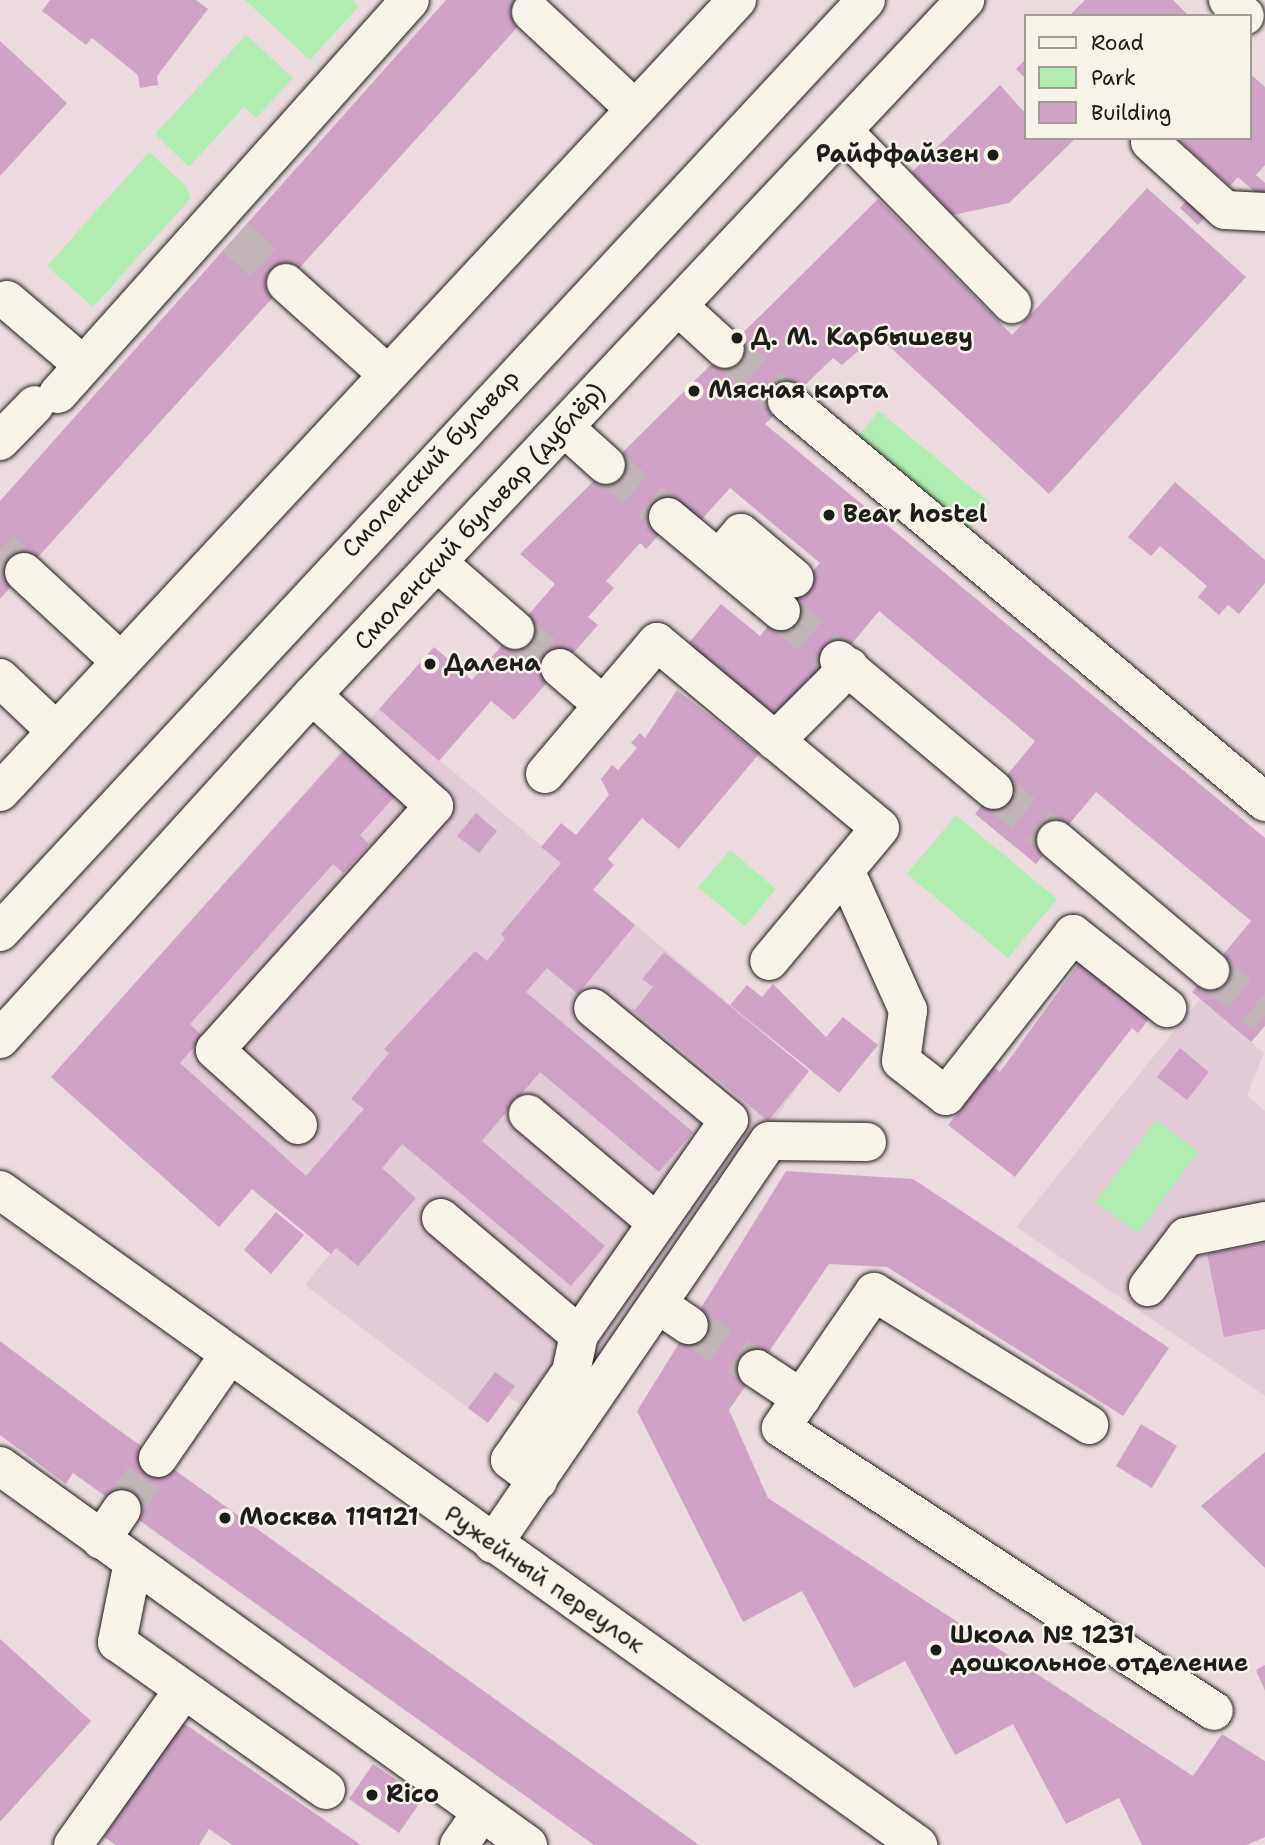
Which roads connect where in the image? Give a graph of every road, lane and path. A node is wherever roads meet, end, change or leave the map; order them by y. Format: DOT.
graph roads {
  1 [pos="410,0"];
  2 [pos="737,0"];
  3 [pos="866,0"];
  4 [pos="965,0"];
  5 [pos="1228,0"];
  6 [pos="531,12"];
  7 [pos="1243,14"];
  8 [pos="1251,22"];
  9 [pos="1265,34"];
  10 [pos="635,109"];
  11 [pos="842,131"];
  12 [pos="1150,142"];
  13 [pos="1265,212"];
  14 [pos="286,283"];
  15 [pos="6,300"];
  16 [pos="1012,304"];
  17 [pos="679,307"];
  18 [pos="725,349"];
  19 [pos="83,365"];
  20 [pos="387,374"];
  21 [pos="787,401"];
  22 [pos="565,428"];
  23 [pos="0,441"];
  24 [pos="607,465"];
  25 [pos="668,517"];
  26 [pos="438,563"];
  27 [pos="24,572"];
  28 [pos="788,594"];
  29 [pos="515,630"];
  30 [pos="120,661"];
  31 [pos="560,668"];
  32 [pos="0,678"];
  33 [pos="312,695"];
  34 [pos="603,705"];
  35 [pos="56,731"];
  36 [pos="775,741"];
  37 [pos="545,774"];
  38 [pos="995,790"];
  39 [pos="0,792"];
  40 [pos="1265,802"];
  41 [pos="1056,841"];
  42 [pos="845,870"];
  43 [pos="0,932"];
  44 [pos="769,961"];
  45 [pos="1210,970"];
  46 [pos="593,1008"];
  47 [pos="1167,1008"];
  48 [pos="0,1039"];
  49 [pos="528,1114"];
  50 [pos="298,1125"];
  51 [pos="867,1142"];
  52 [pos="0,1189"];
  53 [pos="440,1218"];
  54 [pos="1265,1221"];
  55 [pos="657,1223"];
  56 [pos="1149,1287"];
  57 [pos="579,1335"];
  58 [pos="229,1354"];
  59 [pos="757,1369"];
  60 [pos="801,1398"];
  61 [pos="1089,1425"];
  62 [pos="158,1458"];
  63 [pos="0,1466"];
  64 [pos="538,1482"];
  65 [pos="122,1509"];
  66 [pos="101,1540"];
  67 [pos="493,1544"];
  68 [pos="132,1562"];
  69 [pos="183,1691"];
  70 [pos="1214,1711"];
  71 [pos="326,1790"];
  72 [pos="482,1812"];
  73 [pos="73,1845"];
  74 [pos="459,1845"];
  75 [pos="528,1845"];
  76 [pos="918,1845"];
  1 -- 19 [label="street"];
  2 -- 10 [label="street"];
  3 -- 43 [label="street, Смоленский бульвар"];
  4 -- 11 [label="street, Смоленский бульвар (дублёр)"];
  5 -- 7 [label="street"];
  6 -- 10 [label="street"];
  8 -- 9 [label="street"];
  10 -- 20 [label="street"];
  11 -- 16 [label="street"];
  11 -- 17 [label="street, Смоленский бульвар (дублёр)"];
  12 -- 13 [label="street"];
  14 -- 20 [label="street"];
  15 -- 19 [label="street"];
  17 -- 18 [label="street"];
  17 -- 22 [label="street, Смоленский бульвар (дублёр)"];
  19 -- 23 [label="street"];
  20 -- 30 [label="street"];
  21 -- 40 [label="street"];
  22 -- 24 [label="street"];
  22 -- 26 [label="street, Смоленский бульвар (дублёр)"];
  25 -- 28 [label="street"];
  26 -- 29 [label="street"];
  26 -- 33 [label="street, Смоленский бульвар (дублёр)"];
  27 -- 30 [label="street"];
  30 -- 35 [label="street"];
  31 -- 34 [label="street"];
  32 -- 35 [label="street"];
  33 -- 48 [label="street, Смоленский бульвар (дублёр)"];
  33 -- 50 [label="street"];
  34 -- 36 [label="street"];
  34 -- 37 [label="street"];
  35 -- 39 [label="street"];
  36 -- 38 [label="street"];
  36 -- 42 [label="street"];
  41 -- 45 [label="street"];
  42 -- 44 [label="street"];
  42 -- 47 [label="street"];
  46 -- 55 [label="street"];
  49 -- 55 [label="street"];
  51 -- 64 [label="street"];
  52 -- 58 [label="street, Ружейный переулок"];
  53 -- 57 [label="street"];
  54 -- 56 [label="street"];
  55 -- 57 [label="street"];
  57 -- 64 [label="street"];
  58 -- 62 [label="street"];
  58 -- 67 [label="street, Ружейный переулок"];
  59 -- 60 [label="street"];
  60 -- 61 [label="street"];
  60 -- 70 [label="street"];
  63 -- 66 [label="street"];
  64 -- 67 [label="street"];
  65 -- 66 [label="street"];
  66 -- 68 [label="street"];
  67 -- 76 [label="street, Ружейный переулок"];
  68 -- 69 [label="street"];
  68 -- 72 [label="street"];
  69 -- 71 [label="street"];
  69 -- 73 [label="street"];
  72 -- 74 [label="street"];
  72 -- 75 [label="street"];
}
